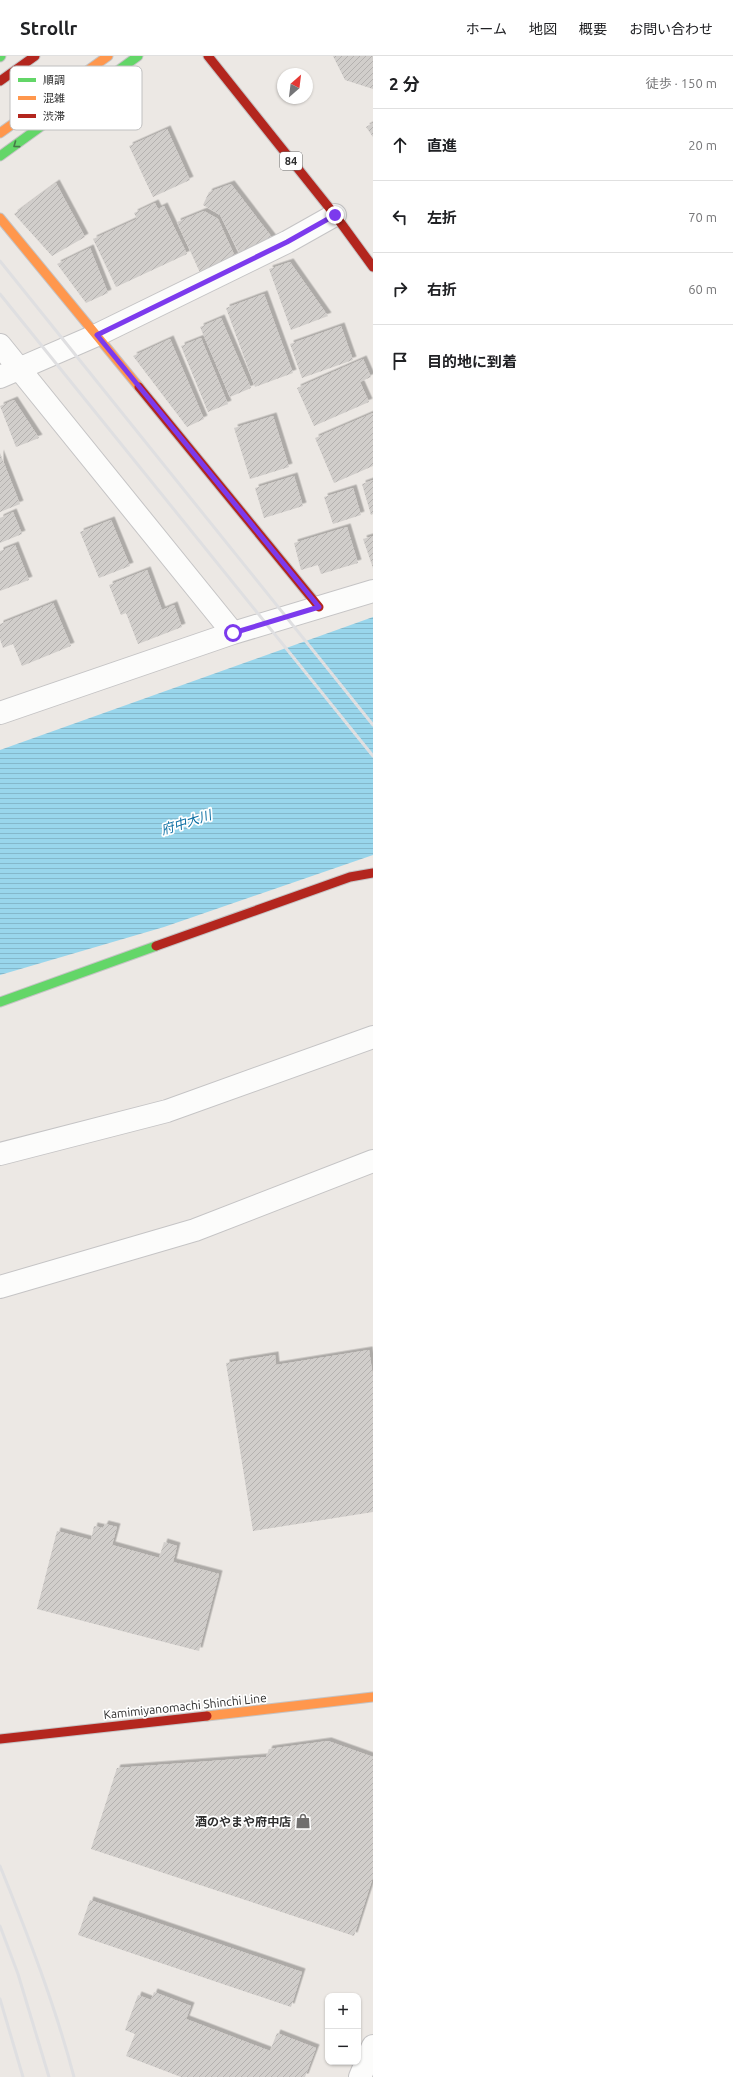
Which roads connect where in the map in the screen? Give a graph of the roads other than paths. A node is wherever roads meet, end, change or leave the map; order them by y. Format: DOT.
graph roads {
  1 [pos="35,56"];
  2 [pos="108,56"];
  3 [pos="138,56"];
  4 [pos="208,56"];
  5 [pos="21,66"];
  6 [pos="94,66"];
  7 [pos="124,66"];
  8 [pos="10,74"];
  9 [pos="0,81"];
  10 [pos="10,126"];
  11 [pos="36,130"];
  12 [pos="0,133"];
  13 [pos="0,156"];
  14 [pos="335,215"];
  15 [pos="0,218"];
  16 [pos="373,267"];
  17 [pos="97,335"];
  18 [pos="0,345"];
  19 [pos="9,373"];
  20 [pos="373,591"];
  21 [pos="319,607"];
  22 [pos="233,633"];
  23 [pos="0,713"];
  24 [pos="373,873"];
  25 [pos="0,1002"];
  26 [pos="373,1037"];
  27 [pos="0,1154"];
  28 [pos="373,1161"];
  29 [pos="0,1287"];
  30 [pos="373,1697"];
  31 [pos="0,1739"];
  32 [pos="373,2046"];
  33 [pos="360,2077"];
  1 -- 5 [label="main road"];
  2 -- 6 [label="main road"];
  3 -- 7 [label="main road, one-way"];
  4 -- 14 [label="main road, 84"];
  8 -- 9 [label="main road"];
  10 -- 12 [label="main road"];
  11 -- 13 [label="main road, one-way"];
  14 -- 16 [label="main road, 84"];
  14 -- 17 [label="street"];
  15 -- 17 [label="main road"];
  17 -- 19 [label="street"];
  17 -- 21 [label="main road"];
  18 -- 19 [label="street"];
  19 -- 22 [label="street"];
  20 -- 21 [label="street"];
  21 -- 22 [label="street"];
  22 -- 23 [label="street"];
  24 -- 25 [label="main road"];
  26 -- 27 [label="street"];
  28 -- 29 [label="street"];
  30 -- 31 [label="main road, Kamimiyanomachi Shinchi Line"];
  32 -- 33 [label="street"];
}
